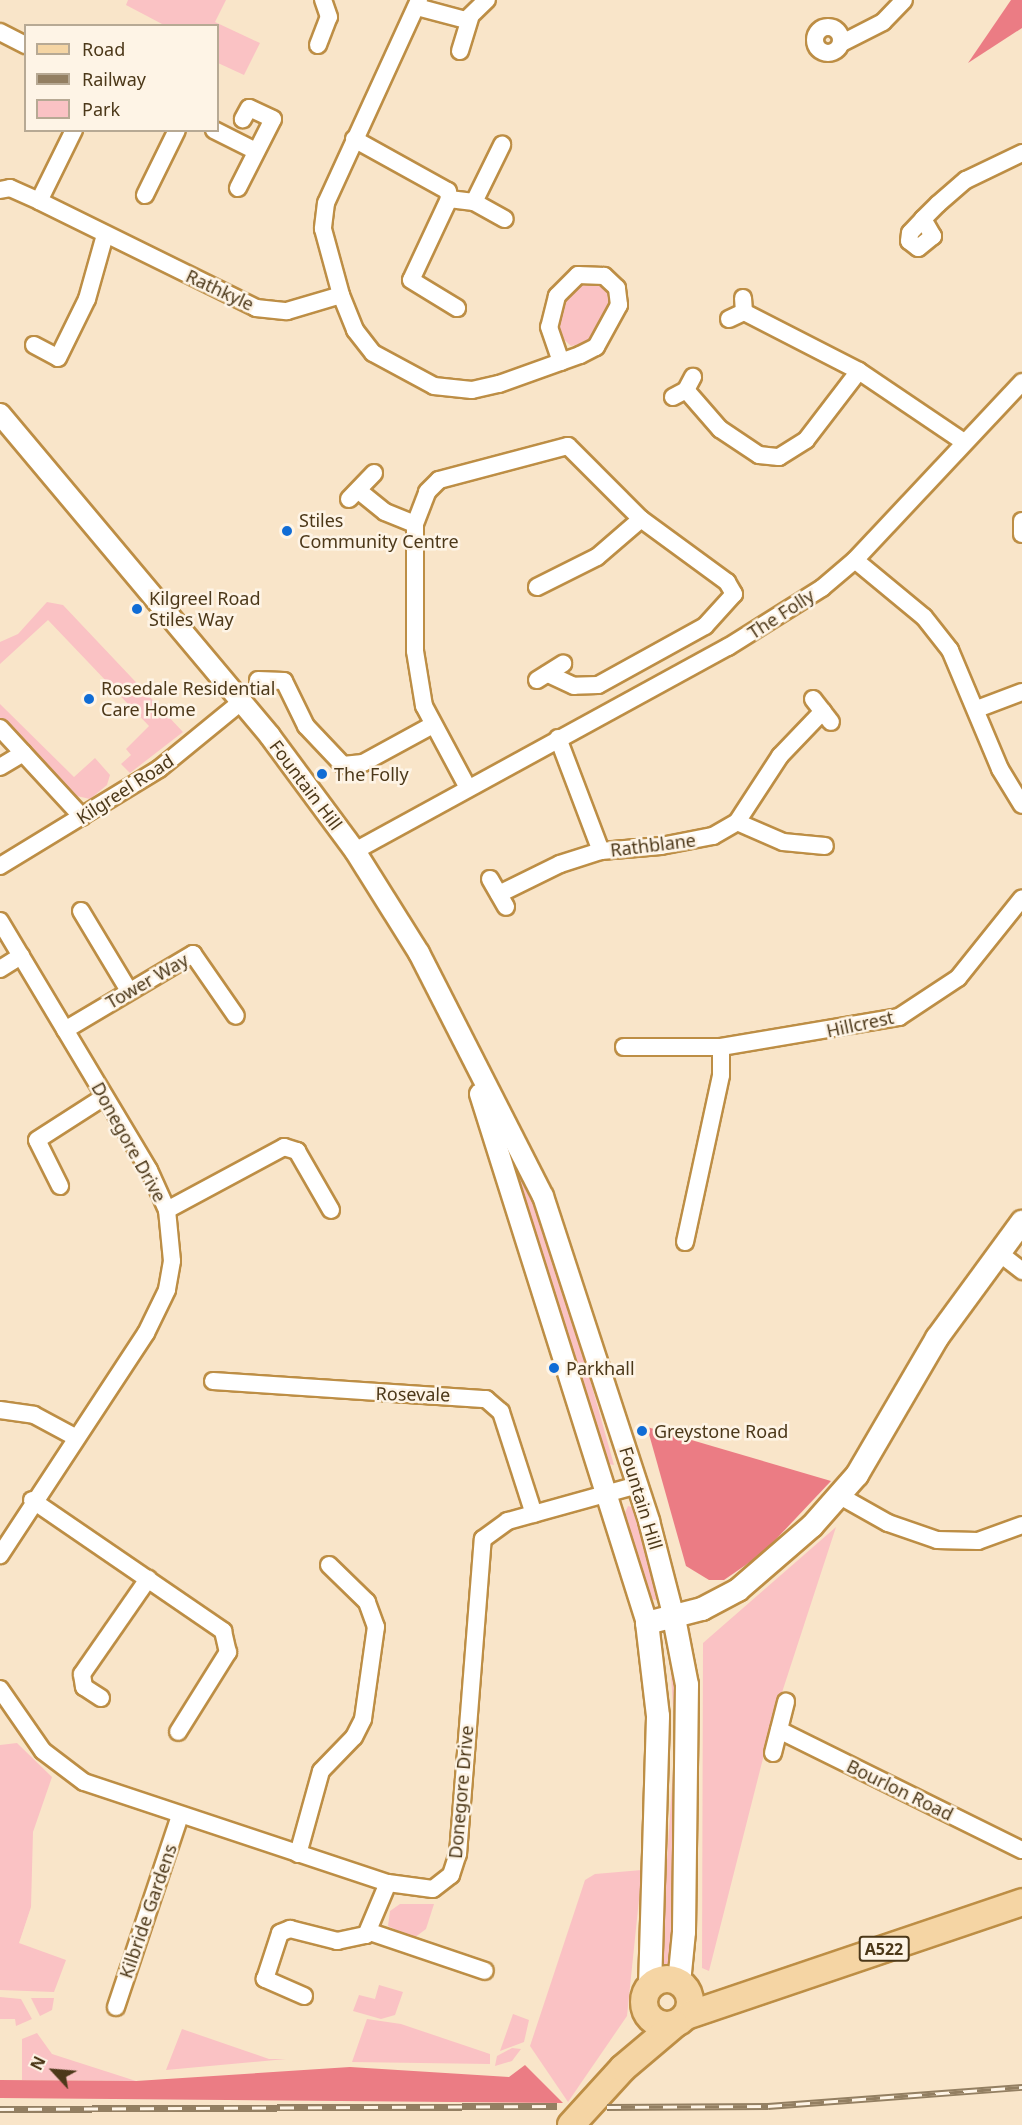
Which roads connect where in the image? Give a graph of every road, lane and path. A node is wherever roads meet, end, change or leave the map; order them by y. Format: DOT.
graph roads {
  1 [pos="323,0"];
  2 [pos="487,0"];
  3 [pos="904,0"];
  4 [pos="418,3"];
  5 [pos="470,19"];
  6 [pos="0,32"];
  7 [pos="842,43"];
  8 [pos="24,44"];
  9 [pos="318,45"];
  10 [pos="460,51"];
  11 [pos="243,119"];
  12 [pos="73,132"];
  13 [pos="176,132"];
  14 [pos="218,132"];
  15 [pos="354,139"];
  16 [pos="502,145"];
  17 [pos="256,151"];
  18 [pos="1022,153"];
  19 [pos="238,188"];
  20 [pos="0,190"];
  21 [pos="146,195"];
  22 [pos="449,199"];
  23 [pos="39,201"];
  24 [pos="474,202"];
  25 [pos="505,219"];
  26 [pos="923,219"];
  27 [pos="105,235"];
  28 [pos="341,295"];
  29 [pos="457,308"];
  30 [pos="738,310"];
  31 [pos="34,345"];
  32 [pos="561,362"];
  33 [pos="859,372"];
  34 [pos="1020,384"];
  35 [pos="684,388"];
  36 [pos="0,414"];
  37 [pos="964,442"];
  38 [pos="374,473"];
  39 [pos="641,519"];
  40 [pos="1022,521"];
  41 [pos="415,524"];
  42 [pos="1022,534"];
  43 [pos="855,560"];
  44 [pos="537,587"];
  45 [pos="563,664"];
  46 [pos="258,680"];
  47 [pos="1022,692"];
  48 [pos="242,701"];
  49 [pos="977,709"];
  50 [pos="822,711"];
  51 [pos="431,726"];
  52 [pos="0,728"];
  53 [pos="558,738"];
  54 [pos="23,753"];
  55 [pos="0,767"];
  56 [pos="468,788"];
  57 [pos="1022,806"];
  58 [pos="82,817"];
  59 [pos="737,822"];
  60 [pos="816,841"];
  61 [pos="355,851"];
  62 [pos="601,851"];
  63 [pos="0,866"];
  64 [pos="490,879"];
  65 [pos="1022,898"];
  66 [pos="81,911"];
  67 [pos="0,921"];
  68 [pos="21,956"];
  69 [pos="0,969"];
  70 [pos="129,991"];
  71 [pos="236,1016"];
  72 [pos="65,1030"];
  73 [pos="464,1041"];
  74 [pos="624,1047"];
  75 [pos="721,1047"];
  76 [pos="104,1097"];
  77 [pos="60,1186"];
  78 [pos="167,1210"];
  79 [pos="331,1210"];
  80 [pos="1022,1222"];
  81 [pos="685,1242"];
  82 [pos="998,1252"];
  83 [pos="1022,1271"];
  84 [pos="213,1381"];
  85 [pos="0,1410"];
  86 [pos="75,1437"];
  87 [pos="638,1485"];
  88 [pos="608,1492"];
  89 [pos="840,1496"];
  90 [pos="32,1500"];
  91 [pos="534,1514"];
  92 [pos="1022,1525"];
  93 [pos="0,1555"];
  94 [pos="329,1565"];
  95 [pos="148,1579"];
  96 [pos="674,1618"];
  97 [pos="647,1623"];
  98 [pos="0,1689"];
  99 [pos="101,1698"];
  100 [pos="786,1702"];
  101 [pos="779,1730"];
  102 [pos="178,1732"];
  103 [pos="773,1753"];
  104 [pos="180,1815"];
  105 [pos="1022,1850"];
  106 [pos="298,1854"];
  107 [pos="388,1883"];
  108 [pos="1022,1902"];
  109 [pos="370,1932"];
  110 [pos="485,1971"];
  111 [pos="681,1984"];
  112 [pos="746,1991"];
  113 [pos="304,1996"];
  114 [pos="647,1996"];
  115 [pos="116,2007"];
  116 [pos="681,2020"];
  117 [pos="623,2068"];
  118 [pos="571,2125"];
  1 -- 9 [label="street"];
  2 -- 5 [label="street"];
  3 -- 7 [label="street"];
  4 -- 5 [label="street"];
  4 -- 15 [label="street"];
  5 -- 10 [label="street"];
  6 -- 8 [label="street"];
  11 -- 17 [label="street"];
  12 -- 23 [label="street"];
  13 -- 21 [label="street"];
  14 -- 17 [label="street"];
  15 -- 22 [label="street"];
  15 -- 28 [label="street"];
  16 -- 24 [label="street"];
  17 -- 19 [label="street"];
  18 -- 26 [label="street"];
  20 -- 23 [label="street, Rathkyle"];
  22 -- 24 [label="street"];
  22 -- 29 [label="street"];
  23 -- 27 [label="street, Rathkyle"];
  24 -- 25 [label="street"];
  27 -- 28 [label="street, Rathkyle"];
  27 -- 31 [label="street"];
  28 -- 32 [label="street"];
  30 -- 33 [label="street"];
  32 -- 32 [label="street"];
  33 -- 35 [label="street"];
  33 -- 37 [label="street"];
  34 -- 37 [label="street, The Folly"];
  36 -- 48 [label="street, Fountain Hill"];
  37 -- 43 [label="street, The Folly"];
  38 -- 41 [label="street"];
  39 -- 41 [label="street"];
  39 -- 44 [label="street"];
  39 -- 45 [label="street"];
  40 -- 42 [label="street"];
  41 -- 51 [label="street"];
  43 -- 49 [label="street"];
  43 -- 53 [label="street, The Folly"];
  46 -- 51 [label="street"];
  47 -- 49 [label="street"];
  48 -- 58 [label="street, Kilgreel Road"];
  48 -- 61 [label="street, Fountain Hill"];
  49 -- 57 [label="street"];
  50 -- 59 [label="street"];
  51 -- 56 [label="street"];
  52 -- 54 [label="street"];
  53 -- 56 [label="street, The Folly"];
  53 -- 62 [label="street, Rathblane"];
  54 -- 55 [label="street"];
  54 -- 58 [label="street"];
  56 -- 61 [label="street, The Folly"];
  58 -- 63 [label="street, Kilgreel Road"];
  59 -- 60 [label="street"];
  59 -- 62 [label="street, Rathblane"];
  61 -- 73 [label="street, Fountain Hill"];
  62 -- 64 [label="street, Rathblane"];
  65 -- 75 [label="street, Hillcrest"];
  66 -- 70 [label="street"];
  67 -- 68 [label="street, Donegore Drive"];
  68 -- 69 [label="street"];
  68 -- 72 [label="street, Donegore Drive"];
  70 -- 71 [label="street, Tower Way"];
  70 -- 72 [label="street, Tower Way"];
  72 -- 76 [label="street, Donegore Drive"];
  73 -- 87 [label="street, Fountain Hill"];
  73 -- 88 [label="street, Fountain Hill"];
  74 -- 75 [label="street, Hillcrest"];
  75 -- 81 [label="street"];
  76 -- 77 [label="street"];
  76 -- 78 [label="street, Donegore Drive"];
  78 -- 79 [label="street"];
  78 -- 86 [label="street, Donegore Drive"];
  80 -- 82 [label="main road"];
  82 -- 83 [label="street"];
  82 -- 89 [label="main road"];
  84 -- 91 [label="street, Rosevale"];
  85 -- 86 [label="street"];
  86 -- 90 [label="street, Donegore Drive"];
  87 -- 88 [label="street, Donegore Drive"];
  87 -- 96 [label="street, Fountain Hill"];
  88 -- 91 [label="street, Donegore Drive"];
  88 -- 97 [label="street, Fountain Hill"];
  89 -- 92 [label="street"];
  89 -- 96 [label="main road"];
  90 -- 93 [label="street, Donegore Drive"];
  90 -- 95 [label="street"];
  91 -- 107 [label="street, Donegore Drive"];
  94 -- 106 [label="street"];
  95 -- 99 [label="street"];
  95 -- 102 [label="street"];
  96 -- 97 [label="main road"];
  96 -- 111 [label="main road, Fountain Hill"];
  97 -- 114 [label="main road, Fountain Hill"];
  98 -- 104 [label="street, Donegore Drive"];
  100 -- 101 [label="street"];
  101 -- 103 [label="street"];
  101 -- 105 [label="street, Bourlon Road"];
  104 -- 106 [label="street, Donegore Drive"];
  104 -- 115 [label="street, Kilbride Gardens"];
  106 -- 107 [label="street, Donegore Drive"];
  107 -- 109 [label="street"];
  108 -- 112 [label="main road, A522"];
  109 -- 110 [label="street"];
  109 -- 113 [label="street"];
  111 -- 112 [label="main road, A522"];
  111 -- 114 [label="main road, A522"];
  111 -- 116 [label="main road"];
  112 -- 116 [label="main road, A522"];
  114 -- 116 [label="main road"];
  114 -- 117 [label="main road, A522"];
  116 -- 117 [label="main road, A522"];
  117 -- 118 [label="main road, A522"];
}
